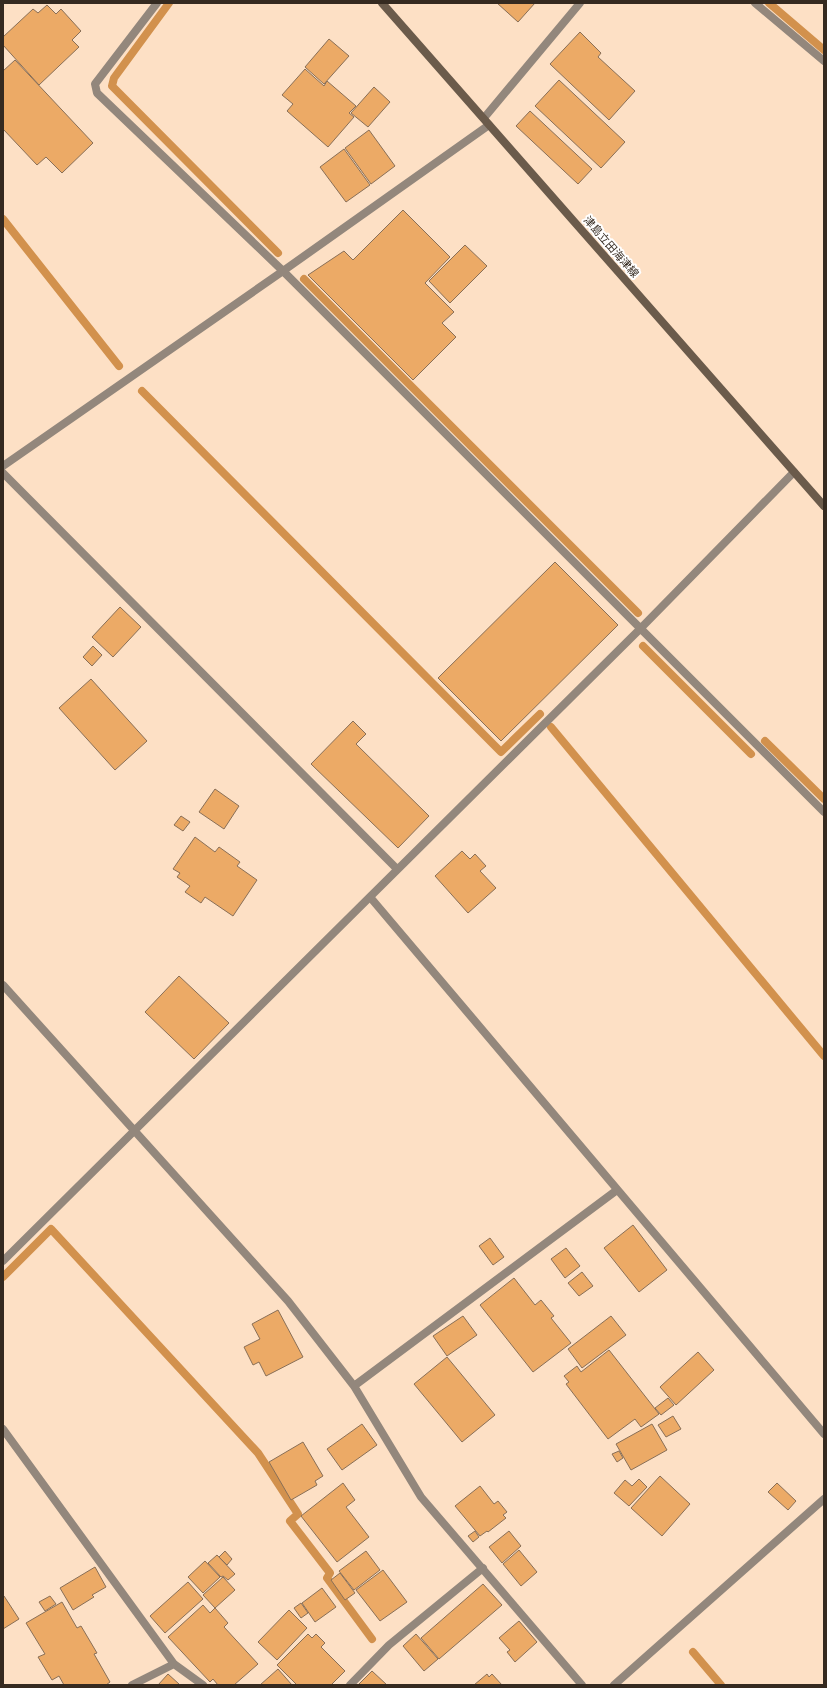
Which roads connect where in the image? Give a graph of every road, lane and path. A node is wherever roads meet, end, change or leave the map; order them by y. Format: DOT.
graph roads {
  1 [pos="157,3"];
  2 [pos="382,3"];
  3 [pos="580,3"];
  4 [pos="756,3"];
  5 [pos="824,61"];
  6 [pos="487,122"];
  7 [pos="284,271"];
  8 [pos="3,466"];
  9 [pos="794,472"];
  10 [pos="3,473"];
  11 [pos="824,506"];
  12 [pos="640,629"];
  13 [pos="824,812"];
  14 [pos="396,869"];
  15 [pos="370,897"];
  16 [pos="3,985"];
  17 [pos="135,1131"];
  18 [pos="617,1190"];
  19 [pos="3,1261"];
  20 [pos="354,1386"];
  21 [pos="3,1428"];
  22 [pos="824,1434"];
  23 [pos="824,1499"];
  24 [pos="483,1568"];
  25 [pos="174,1664"];
  26 [pos="132,1685"];
  27 [pos="203,1685"];
  28 [pos="350,1685"];
  29 [pos="582,1685"];
  30 [pos="614,1685"];
  1 -- 7 [label="street"];
  2 -- 6 [label="main road, 津島立田海津線"];
  3 -- 6 [label="street"];
  4 -- 5 [label="street"];
  6 -- 7 [label="street"];
  6 -- 9 [label="main road, 津島立田海津線"];
  7 -- 8 [label="street"];
  7 -- 12 [label="street"];
  9 -- 11 [label="main road, 津島立田海津線"];
  9 -- 12 [label="street"];
  10 -- 14 [label="street"];
  12 -- 13 [label="street"];
  12 -- 14 [label="street"];
  14 -- 15 [label="street"];
  15 -- 17 [label="street"];
  15 -- 18 [label="street"];
  16 -- 17 [label="street"];
  17 -- 19 [label="street"];
  17 -- 20 [label="street"];
  18 -- 20 [label="street"];
  18 -- 22 [label="street"];
  20 -- 24 [label="street"];
  21 -- 25 [label="street"];
  23 -- 30 [label="street"];
  24 -- 28 [label="street"];
  24 -- 29 [label="street"];
  25 -- 26 [label="street"];
  25 -- 27 [label="street"];
}
